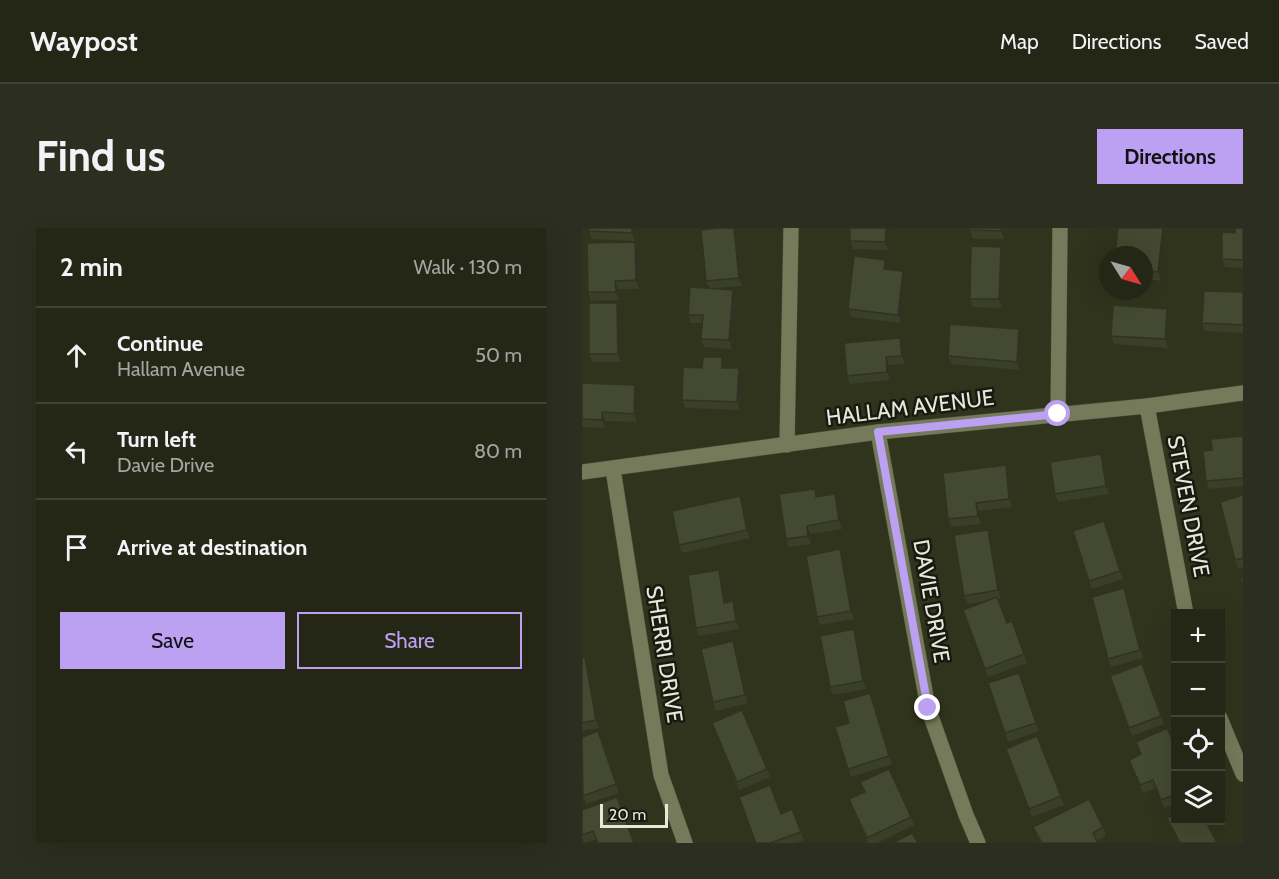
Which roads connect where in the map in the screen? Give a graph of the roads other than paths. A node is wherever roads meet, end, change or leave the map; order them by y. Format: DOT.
graph roads {
  1 [pos="791,228"];
  2 [pos="1060,228"];
  3 [pos="1243,393"];
  4 [pos="1147,406"];
  5 [pos="1058,414"];
  6 [pos="878,432"];
  7 [pos="787,445"];
  8 [pos="613,469"];
  9 [pos="582,472"];
  10 [pos="1185,609"];
  11 [pos="1225,728"];
  12 [pos="1243,774"];
  13 [pos="685,843"];
  14 [pos="978,843"];
  1 -- 7 [label="street"];
  2 -- 5 [label="street"];
  3 -- 4 [label="street, HALLAM AVENUE"];
  4 -- 5 [label="street, HALLAM AVENUE"];
  4 -- 10 [label="street, STEVEN DRIVE"];
  5 -- 6 [label="street, HALLAM AVENUE"];
  6 -- 7 [label="street, HALLAM AVENUE"];
  6 -- 14 [label="street, DAVIE DRIVE"];
  7 -- 8 [label="street, HALLAM AVENUE"];
  8 -- 9 [label="street, HALLAM AVENUE"];
  8 -- 13 [label="street, SHERRI DRIVE"];
  11 -- 12 [label="street"];
}
